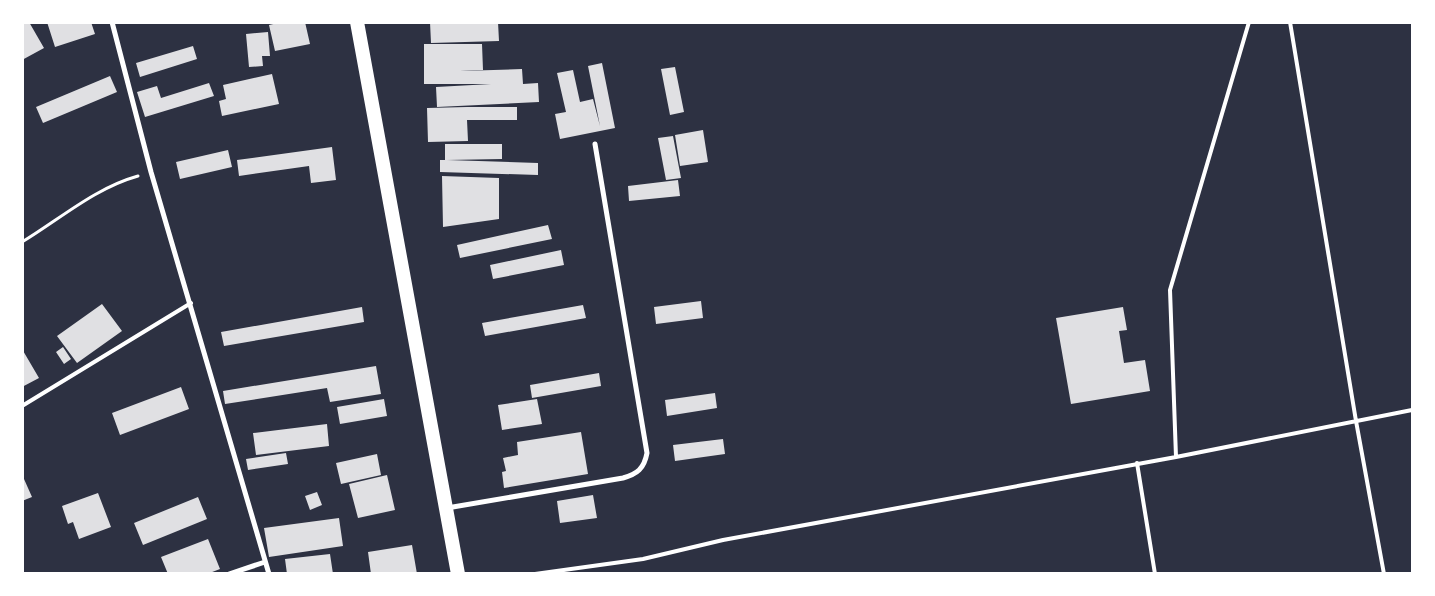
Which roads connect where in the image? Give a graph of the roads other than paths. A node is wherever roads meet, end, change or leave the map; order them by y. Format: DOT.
graph roads {
  1 [pos="112,22"];
  2 [pos="357,22"];
  3 [pos="1249,22"];
  4 [pos="1290,22"];
  5 [pos="595,144"];
  6 [pos="191,303"];
  7 [pos="22,406"];
  8 [pos="1412,410"];
  9 [pos="1356,421"];
  10 [pos="1176,457"];
  11 [pos="1137,463"];
  12 [pos="445,508"];
  13 [pos="266,562"];
  14 [pos="228,574"];
  15 [pos="269,574"];
  16 [pos="458,574"];
  17 [pos="536,574"];
  18 [pos="1155,574"];
  19 [pos="1384,574"];
  1 -- 6 [label="street"];
  2 -- 12 [label="highway"];
  3 -- 10 [label="lane"];
  4 -- 9 [label="lane"];
  5 -- 12 [label="street"];
  6 -- 7 [label="lane"];
  6 -- 13 [label="street"];
  8 -- 9 [label="lane"];
  9 -- 10 [label="lane"];
  9 -- 19 [label="lane"];
  10 -- 11 [label="lane"];
  11 -- 17 [label="lane"];
  11 -- 18 [label="lane"];
  12 -- 16 [label="highway"];
  13 -- 14 [label="street"];
  13 -- 15 [label="street"];
}
